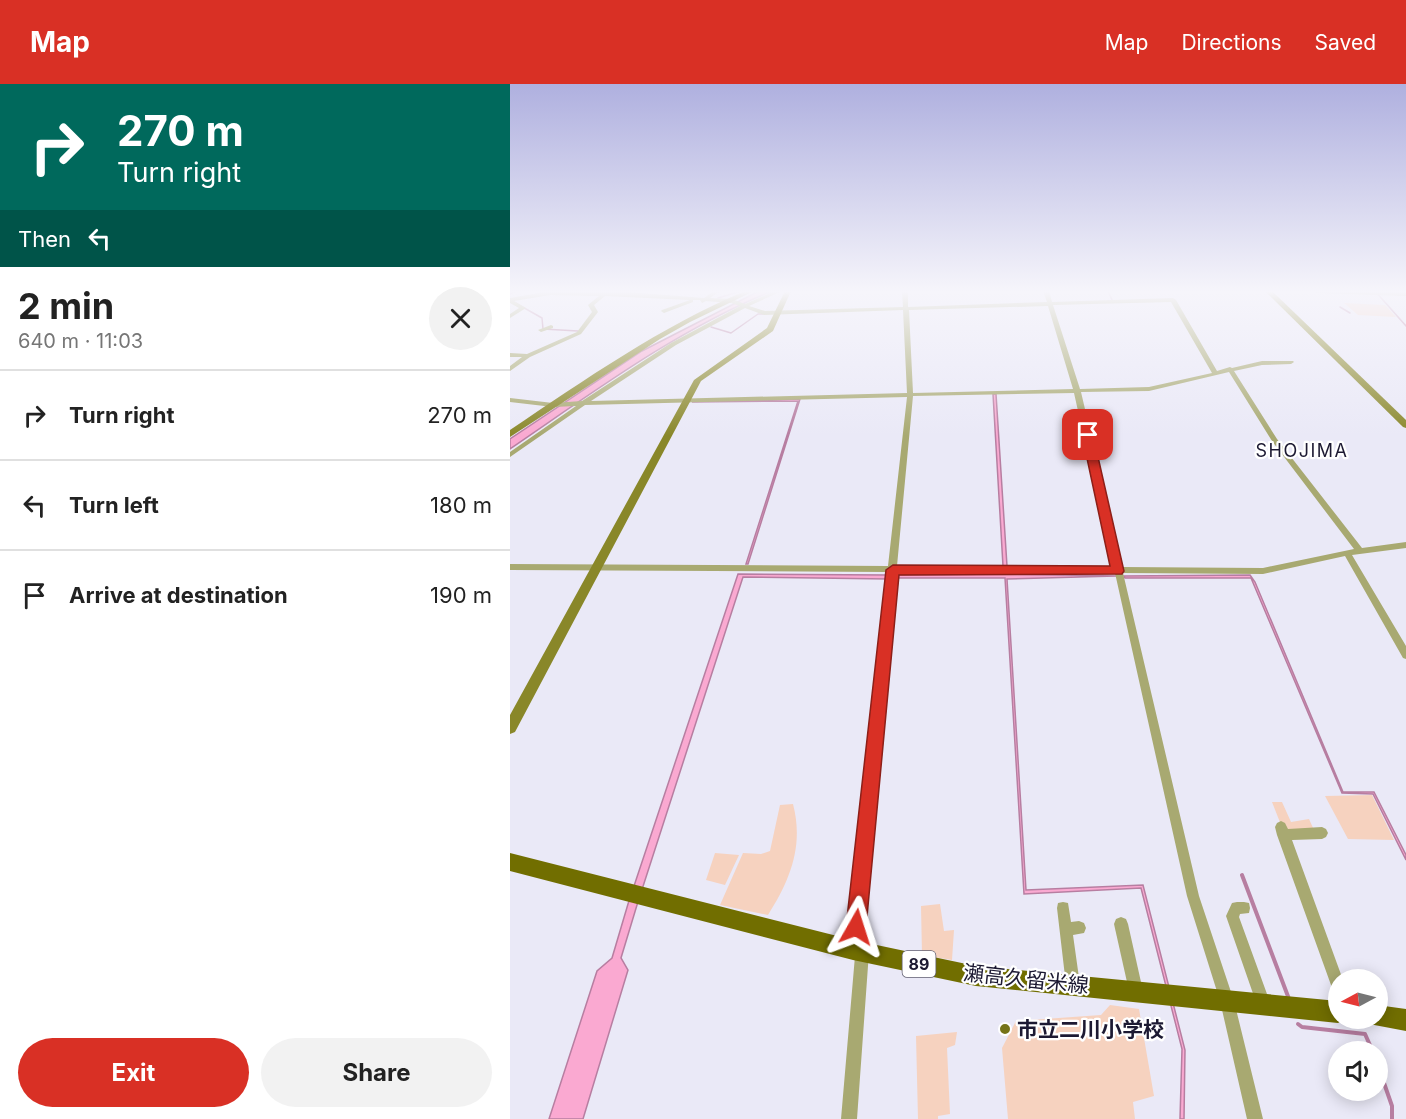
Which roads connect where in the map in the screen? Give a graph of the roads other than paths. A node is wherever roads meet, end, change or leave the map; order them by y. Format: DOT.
graph roads {
  1 [pos="565,339"];
  2 [pos="659,339"];
  3 [pos="685,339"];
  4 [pos="758,339"];
  5 [pos="907,339"];
  6 [pos="1061,339"];
  7 [pos="1196,339"];
  8 [pos="1319,339"];
  9 [pos="510,355"];
  10 [pos="528,356"];
  11 [pos="1291,362"];
  12 [pos="510,369"];
  13 [pos="1230,369"];
  14 [pos="1215,373"];
  15 [pos="1077,390"];
  16 [pos="910,394"];
  17 [pos="688,399"];
  18 [pos="510,400"];
  19 [pos="555,405"];
  20 [pos="581,405"];
  21 [pos="1402,418"];
  22 [pos="1406,425"];
  23 [pos="510,434"];
  24 [pos="510,455"];
  25 [pos="1406,545"];
  26 [pos="1360,551"];
  27 [pos="1347,553"];
  28 [pos="510,567"];
  29 [pos="597,568"];
  30 [pos="893,570"];
  31 [pos="1118,571"];
  32 [pos="1406,655"];
  33 [pos="510,728"];
  34 [pos="1322,833"];
  35 [pos="510,862"];
  36 [pos="1063,908"];
  37 [pos="1244,908"];
  38 [pos="1121,924"];
  39 [pos="857,951"];
  40 [pos="1332,969"];
  41 [pos="1073,985"];
  42 [pos="1136,991"];
  43 [pos="1227,1001"];
  44 [pos="1264,1005"];
  45 [pos="1328,1011"];
  46 [pos="1388,1018"];
  47 [pos="1406,1020"];
  48 [pos="849,1119"];
  49 [pos="1255,1119"];
  1 -- 10 [label="street"];
  2 -- 19 [label="main road"];
  3 -- 20 [label="street"];
  4 -- 17 [label="main road"];
  5 -- 16 [label="street"];
  6 -- 15 [label="street"];
  7 -- 14 [label="street"];
  8 -- 21 [label="main road"];
  9 -- 10 [label="street"];
  10 -- 12 [label="street"];
  11 -- 13 [label="street"];
  13 -- 14 [label="street"];
  13 -- 26 [label="street"];
  14 -- 15 [label="street"];
  15 -- 16 [label="street"];
  15 -- 31 [label="street"];
  16 -- 17 [label="street"];
  16 -- 30 [label="street"];
  17 -- 20 [label="street"];
  17 -- 29 [label="main road"];
  18 -- 19 [label="street"];
  19 -- 20 [label="street"];
  19 -- 23 [label="main road"];
  20 -- 24 [label="street"];
  21 -- 22 [label="main road"];
  25 -- 26 [label="street"];
  26 -- 27 [label="street"];
  27 -- 31 [label="street"];
  27 -- 32 [label="street"];
  28 -- 29 [label="street"];
  29 -- 30 [label="street"];
  29 -- 33 [label="main road"];
  30 -- 31 [label="street"];
  30 -- 39 [label="street"];
  31 -- 43 [label="street"];
  34 -- 40 [label="street"];
  35 -- 39 [label="main road, 瀬高久留米線 / 89"];
  36 -- 41 [label="street"];
  37 -- 44 [label="street"];
  38 -- 42 [label="street"];
  39 -- 41 [label="main road, 瀬高久留米線 / 89"];
  39 -- 48 [label="street"];
  41 -- 42 [label="main road, 瀬高久留米線 / 89"];
  42 -- 43 [label="main road, 瀬高久留米線 / 89"];
  43 -- 44 [label="main road, 瀬高久留米線 / 89"];
  43 -- 49 [label="street"];
  44 -- 45 [label="main road, 瀬高久留米線 / 89"];
  46 -- 47 [label="main road"];
}
